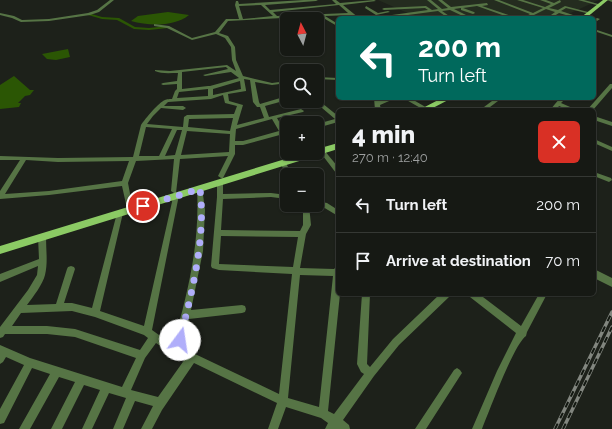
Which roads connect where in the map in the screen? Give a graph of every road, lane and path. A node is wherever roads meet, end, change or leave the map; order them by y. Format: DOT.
graph roads {
  1 [pos="112,0"];
  2 [pos="238,0"];
  3 [pos="316,0"];
  4 [pos="334,0"];
  5 [pos="429,0"];
  6 [pos="440,0"];
  7 [pos="496,0"];
  8 [pos="519,0"];
  9 [pos="542,0"];
  10 [pos="580,0"];
  11 [pos="607,0"];
  12 [pos="291,1"];
  13 [pos="373,1"];
  14 [pos="558,1"];
  15 [pos="612,1"];
  16 [pos="282,2"];
  17 [pos="422,3"];
  18 [pos="262,4"];
  19 [pos="487,4"];
  20 [pos="236,5"];
  21 [pos="340,5"];
  22 [pos="600,5"];
  23 [pos="478,6"];
  24 [pos="366,7"];
  25 [pos="426,7"];
  26 [pos="398,8"];
  27 [pos="460,8"];
  28 [pos="545,8"];
  29 [pos="293,9"];
  30 [pos="451,9"];
  31 [pos="284,10"];
  32 [pos="386,10"];
  33 [pos="440,10"];
  34 [pos="270,11"];
  35 [pos="431,11"];
  36 [pos="292,12"];
  37 [pos="559,12"];
  38 [pos="415,13"];
  39 [pos="473,13"];
  40 [pos="592,13"];
  41 [pos="0,14"];
  42 [pos="351,14"];
  43 [pos="405,14"];
  44 [pos="533,14"];
  45 [pos="324,15"];
  46 [pos="280,16"];
  47 [pos="354,16"];
  48 [pos="394,16"];
  49 [pos="398,16"];
  50 [pos="408,16"];
  51 [pos="418,16"];
  52 [pos="448,16"];
  53 [pos="466,16"];
  54 [pos="509,16"];
  55 [pos="529,16"];
  56 [pos="552,16"];
  57 [pos="573,16"];
  58 [pos="276,17"];
  59 [pos="324,17"];
  60 [pos="241,20"];
  61 [pos="336,24"];
  62 [pos="155,25"];
  63 [pos="612,30"];
  64 [pos="596,31"];
  65 [pos="216,33"];
  66 [pos="604,35"];
  67 [pos="612,36"];
  68 [pos="204,69"];
  69 [pos="232,70"];
  70 [pos="157,71"];
  71 [pos="180,72"];
  72 [pos="205,75"];
  73 [pos="241,78"];
  74 [pos="324,78"];
  75 [pos="336,79"];
  76 [pos="252,80"];
  77 [pos="179,82"];
  78 [pos="280,83"];
  79 [pos="163,84"];
  80 [pos="612,85"];
  81 [pos="209,87"];
  82 [pos="177,92"];
  83 [pos="226,93"];
  84 [pos="596,96"];
  85 [pos="211,97"];
  86 [pos="601,97"];
  87 [pos="174,100"];
  88 [pos="280,100"];
  89 [pos="390,100"];
  90 [pos="410,100"];
  91 [pos="444,100"];
  92 [pos="453,100"];
  93 [pos="496,100"];
  94 [pos="562,100"];
  95 [pos="559,104"];
  96 [pos="262,105"];
  97 [pos="162,107"];
  98 [pos="324,107"];
  99 [pos="378,107"];
  100 [pos="183,108"];
  101 [pos="424,108"];
  102 [pos="430,108"];
  103 [pos="432,108"];
  104 [pos="486,108"];
  105 [pos="556,108"];
  106 [pos="569,108"];
  107 [pos="592,108"];
  108 [pos="301,111"];
  109 [pos="236,116"];
  110 [pos="273,117"];
  111 [pos="336,117"];
  112 [pos="267,119"];
  113 [pos="596,119"];
  114 [pos="336,120"];
  115 [pos="324,124"];
  116 [pos="612,124"];
  117 [pos="144,125"];
  118 [pos="280,125"];
  119 [pos="175,128"];
  120 [pos="185,129"];
  121 [pos="233,130"];
  122 [pos="280,133"];
  123 [pos="336,142"];
  124 [pos="596,142"];
  125 [pos="233,143"];
  126 [pos="336,146"];
  127 [pos="324,148"];
  128 [pos="612,149"];
  129 [pos="324,150"];
  130 [pos="232,154"];
  131 [pos="324,157"];
  132 [pos="0,158"];
  133 [pos="24,158"];
  134 [pos="134,158"];
  135 [pos="162,158"];
  136 [pos="177,158"];
  137 [pos="280,159"];
  138 [pos="292,160"];
  139 [pos="283,163"];
  140 [pos="286,168"];
  141 [pos="336,169"];
  142 [pos="596,175"];
  143 [pos="220,179"];
  144 [pos="609,180"];
  145 [pos="125,183"];
  146 [pos="200,189"];
  147 [pos="175,193"];
  148 [pos="0,197"];
  149 [pos="280,197"];
  150 [pos="220,198"];
  151 [pos="129,204"];
  152 [pos="324,205"];
  153 [pos="306,212"];
  154 [pos="336,212"];
  155 [pos="120,213"];
  156 [pos="218,233"];
  157 [pos="302,234"];
  158 [pos="42,237"];
  159 [pos="0,243"];
  160 [pos="0,250"];
  161 [pos="43,261"];
  162 [pos="70,269"];
  163 [pos="296,270"];
  164 [pos="336,272"];
  165 [pos="596,275"];
  166 [pos="0,278"];
  167 [pos="612,283"];
  168 [pos="336,291"];
  169 [pos="366,296"];
  170 [pos="444,296"];
  171 [pos="476,296"];
  172 [pos="542,296"];
  173 [pos="59,306"];
  174 [pos="18,309"];
  175 [pos="242,309"];
  176 [pos="95,313"];
  177 [pos="186,315"];
  178 [pos="2,332"];
  179 [pos="522,333"];
  180 [pos="151,335"];
  181 [pos="176,352"];
  182 [pos="2,353"];
  183 [pos="142,355"];
  184 [pos="192,357"];
  185 [pos="30,363"];
  186 [pos="56,371"];
  187 [pos="370,373"];
  188 [pos="457,373"];
  189 [pos="81,380"];
  190 [pos="106,388"];
  191 [pos="128,394"];
  192 [pos="283,401"];
  193 [pos="160,403"];
  194 [pos="323,414"];
  195 [pos="0,419"];
  196 [pos="333,425"];
  197 [pos="24,429"];
  198 [pos="56,429"];
  199 [pos="87,429"];
  200 [pos="118,429"];
  201 [pos="146,429"];
  202 [pos="273,429"];
  203 [pos="345,429"];
  204 [pos="420,429"];
  205 [pos="477,429"];
  1 -- 41 [label="street"];
  2 -- 20 [label="street"];
  3 -- 12 [label="street"];
  4 -- 21 [label="street"];
  5 -- 33 [label="street"];
  6 -- 30 [label="street"];
  7 -- 44 [label="street"];
  8 -- 28 [label="street"];
  9 -- 14 [label="street"];
  10 -- 22 [label="street"];
  11 -- 15 [label="street"];
  11 -- 22 [label="main road"];
  12 -- 16 [label="street"];
  12 -- 29 [label="street"];
  13 -- 21 [label="street"];
  13 -- 32 [label="street"];
  14 -- 28 [label="street"];
  14 -- 40 [label="street"];
  15 -- 40 [label="main road"];
  16 -- 18 [label="street"];
  16 -- 31 [label="street"];
  17 -- 25 [label="street"];
  18 -- 20 [label="street"];
  18 -- 34 [label="street"];
  19 -- 23 [label="street"];
  20 -- 60 [label="street"];
  21 -- 29 [label="street"];
  21 -- 42 [label="street"];
  22 -- 40 [label="main road"];
  23 -- 27 [label="street"];
  23 -- 54 [label="street"];
  24 -- 32 [label="street"];
  25 -- 26 [label="street"];
  25 -- 35 [label="street"];
  26 -- 32 [label="street"];
  26 -- 43 [label="street"];
  27 -- 30 [label="street"];
  27 -- 39 [label="street"];
  28 -- 37 [label="street"];
  28 -- 44 [label="street"];
  29 -- 31 [label="street"];
  29 -- 36 [label="street"];
  30 -- 33 [label="street"];
  30 -- 53 [label="street"];
  31 -- 34 [label="street"];
  32 -- 48 [label="street"];
  33 -- 35 [label="street"];
  33 -- 52 [label="street"];
  34 -- 58 [label="street"];
  35 -- 38 [label="street"];
  37 -- 40 [label="street"];
  37 -- 56 [label="street"];
  37 -- 57 [label="street"];
  38 -- 43 [label="street"];
  38 -- 51 [label="street"];
  42 -- 45 [label="street"];
  42 -- 47 [label="street"];
  43 -- 49 [label="street"];
  43 -- 50 [label="street"];
  44 -- 55 [label="street"];
  46 -- 58 [label="street"];
  58 -- 60 [label="street"];
  59 -- 61 [label="street"];
  60 -- 65 [label="street"];
  62 -- 65 [label="street"];
  63 -- 66 [label="street"];
  64 -- 66 [label="street"];
  65 -- 73 [label="street"];
  66 -- 67 [label="street"];
  68 -- 69 [label="street"];
  68 -- 71 [label="street"];
  68 -- 72 [label="street"];
  69 -- 72 [label="street"];
  69 -- 73 [label="street"];
  70 -- 71 [label="street"];
  71 -- 77 [label="street"];
  72 -- 81 [label="street"];
  73 -- 76 [label="street"];
  73 -- 81 [label="street"];
  73 -- 83 [label="street"];
  74 -- 75 [label="street"];
  76 -- 78 [label="street"];
  76 -- 96 [label="street"];
  77 -- 79 [label="street"];
  77 -- 82 [label="street"];
  80 -- 86 [label="street"];
  81 -- 82 [label="street"];
  81 -- 85 [label="street"];
  82 -- 87 [label="street"];
  83 -- 85 [label="street"];
  83 -- 109 [label="street"];
  84 -- 86 [label="street"];
  85 -- 87 [label="street"];
  86 -- 107 [label="street"];
  87 -- 97 [label="street"];
  88 -- 96 [label="street"];
  89 -- 99 [label="street"];
  90 -- 101 [label="street"];
  91 -- 102 [label="main road"];
  92 -- 103 [label="main road"];
  93 -- 104 [label="street"];
  94 -- 95 [label="street"];
  95 -- 105 [label="street"];
  95 -- 106 [label="street"];
  96 -- 112 [label="street"];
  97 -- 100 [label="street"];
  97 -- 117 [label="street"];
  98 -- 111 [label="street"];
  108 -- 110 [label="street"];
  109 -- 120 [label="street"];
  109 -- 121 [label="street"];
  110 -- 112 [label="street"];
  110 -- 118 [label="street"];
  112 -- 121 [label="street"];
  113 -- 116 [label="street"];
  114 -- 115 [label="street"];
  117 -- 119 [label="street"];
  117 -- 134 [label="street"];
  119 -- 120 [label="street"];
  119 -- 135 [label="street"];
  120 -- 121 [label="street"];
  120 -- 136 [label="street"];
  121 -- 125 [label="street"];
  122 -- 125 [label="street"];
  123 -- 127 [label="main road"];
  124 -- 128 [label="street"];
  125 -- 130 [label="street"];
  126 -- 129 [label="main road"];
  130 -- 136 [label="street"];
  130 -- 143 [label="street"];
  131 -- 141 [label="street"];
  132 -- 133 [label="street"];
  133 -- 134 [label="street"];
  133 -- 148 [label="street"];
  134 -- 135 [label="street"];
  134 -- 145 [label="street"];
  135 -- 136 [label="street"];
  136 -- 147 [label="street"];
  137 -- 143 [label="main road"];
  138 -- 139 [label="main road"];
  139 -- 140 [label="street"];
  139 -- 143 [label="main road"];
  142 -- 144 [label="street"];
  143 -- 146 [label="main road"];
  143 -- 147 [label="main road"];
  143 -- 150 [label="street"];
  145 -- 148 [label="street"];
  145 -- 151 [label="street"];
  146 -- 147 [label="main road"];
  146 -- 177 [label="street"];
  147 -- 151 [label="main road"];
  147 -- 155 [label="main road"];
  147 -- 180 [label="street"];
  149 -- 150 [label="street"];
  150 -- 156 [label="street"];
  151 -- 159 [label="main road"];
  152 -- 154 [label="street"];
  153 -- 157 [label="street"];
  155 -- 158 [label="main road"];
  155 -- 176 [label="street"];
  156 -- 157 [label="street"];
  156 -- 163 [label="street"];
  157 -- 163 [label="street"];
  158 -- 160 [label="main road"];
  158 -- 161 [label="street"];
  161 -- 166 [label="street"];
  161 -- 174 [label="street"];
  162 -- 173 [label="street"];
  163 -- 164 [label="street"];
  163 -- 192 [label="street"];
  165 -- 167 [label="street"];
  168 -- 194 [label="street"];
  169 -- 187 [label="street"];
  170 -- 187 [label="street"];
  171 -- 179 [label="street"];
  172 -- 179 [label="street"];
  173 -- 174 [label="street"];
  173 -- 176 [label="street"];
  174 -- 178 [label="street"];
  175 -- 177 [label="street"];
  176 -- 180 [label="street"];
  177 -- 181 [label="street"];
  178 -- 183 [label="street"];
  179 -- 205 [label="street"];
  180 -- 181 [label="street"];
  180 -- 183 [label="street"];
  181 -- 184 [label="street"];
  182 -- 185 [label="street"];
  183 -- 191 [label="street"];
  184 -- 192 [label="street"];
  184 -- 193 [label="street"];
  185 -- 186 [label="street"];
  185 -- 195 [label="street"];
  186 -- 189 [label="street"];
  186 -- 197 [label="street"];
  187 -- 196 [label="street"];
  188 -- 204 [label="street"];
  189 -- 190 [label="street"];
  189 -- 198 [label="street"];
  190 -- 191 [label="street"];
  190 -- 199 [label="street"];
  191 -- 193 [label="street"];
  191 -- 200 [label="street"];
  192 -- 194 [label="street"];
  192 -- 202 [label="street"];
  193 -- 201 [label="street"];
  194 -- 196 [label="street"];
  196 -- 203 [label="street"];
}
